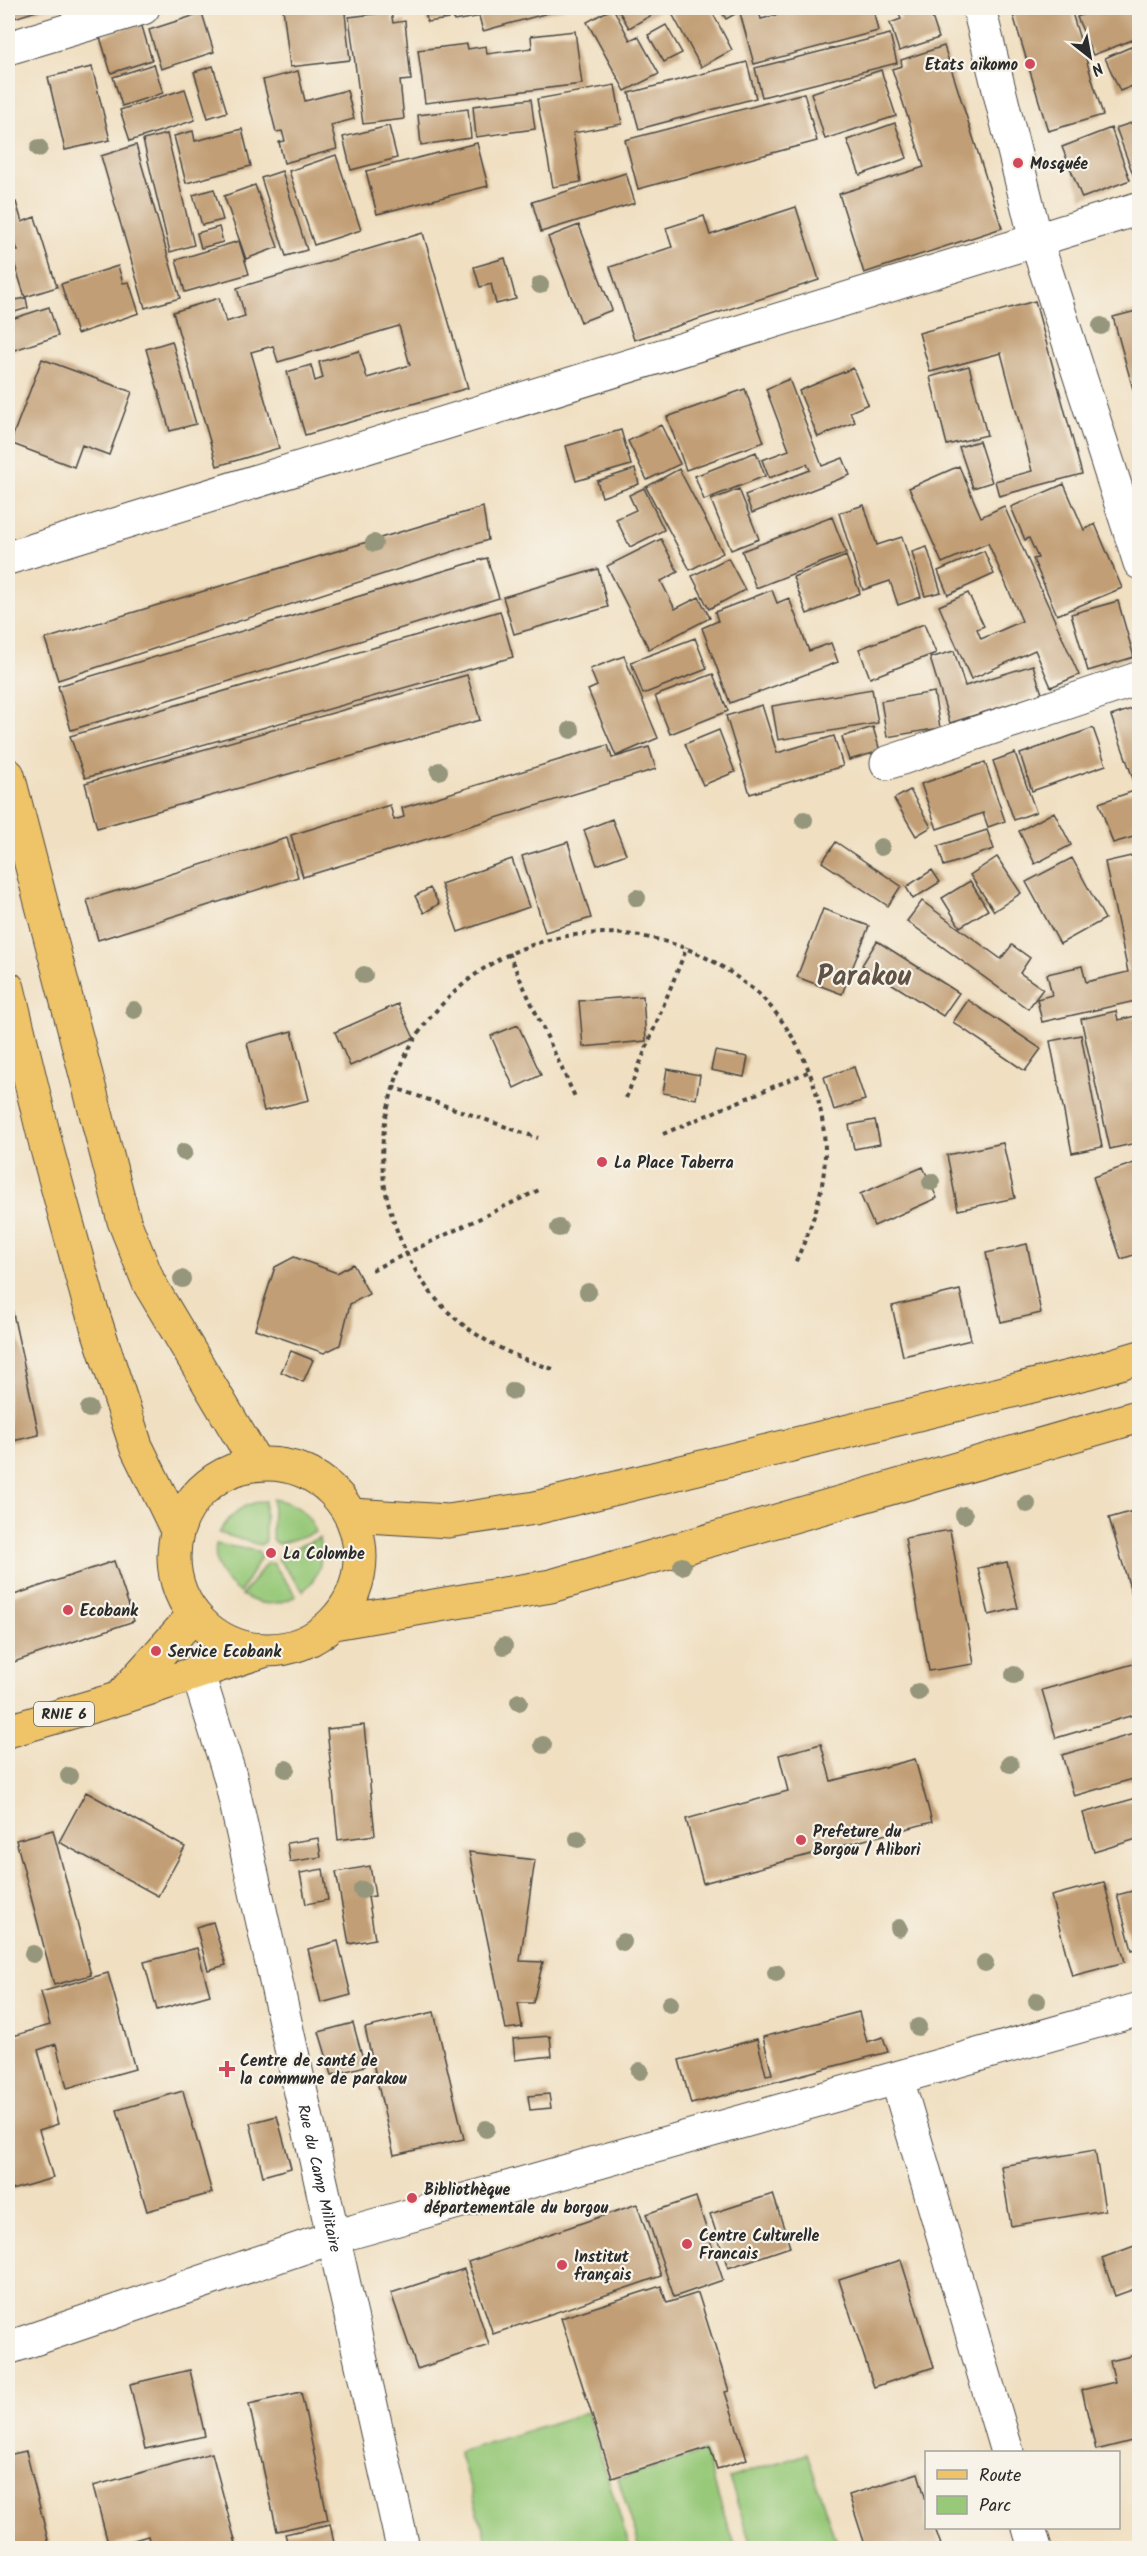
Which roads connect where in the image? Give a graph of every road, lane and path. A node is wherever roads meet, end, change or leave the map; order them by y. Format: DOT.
graph roads {
  1 [pos="143,8"];
  2 [pos="979,8"];
  3 [pos="8,48"];
  4 [pos="1140,208"];
  5 [pos="1036,240"];
  6 [pos="8,558"];
  7 [pos="1140,562"];
  8 [pos="1140,678"];
  9 [pos="886,764"];
  10 [pos="8,775"];
  11 [pos="687,948"];
  12 [pos="508,953"];
  13 [pos="8,988"];
  14 [pos="810,1071"];
  15 [pos="392,1087"];
  16 [pos="626,1098"];
  17 [pos="576,1099"];
  18 [pos="663,1134"];
  19 [pos="538,1138"];
  20 [pos="541,1189"];
  21 [pos="405,1254"];
  22 [pos="795,1263"];
  23 [pos="372,1270"];
  24 [pos="1140,1357"];
  25 [pos="553,1369"];
  26 [pos="1140,1416"];
  27 [pos="256,1464"];
  28 [pos="352,1515"];
  29 [pos="177,1530"];
  30 [pos="194,1615"];
  31 [pos="334,1623"];
  32 [pos="263,1651"];
  33 [pos="197,1671"];
  34 [pos="120,1698"];
  35 [pos="8,1731"];
  36 [pos="1140,2009"];
  37 [pos="897,2079"];
  38 [pos="334,2237"];
  39 [pos="8,2348"];
  40 [pos="1007,2451"];
  41 [pos="1029,2529"];
  42 [pos="404,2548"];
  43 [pos="1035,2548"];
  1 -- 3 [label="street"];
  2 -- 5 [label="street"];
  4 -- 5 [label="street"];
  5 -- 6 [label="street"];
  5 -- 7 [label="street"];
  8 -- 9 [label="street"];
  10 -- 27 [label="main road"];
  11 -- 12 [label="path"];
  11 -- 14 [label="path"];
  11 -- 16 [label="path"];
  12 -- 15 [label="path"];
  12 -- 17 [label="path"];
  13 -- 29 [label="main road"];
  14 -- 18 [label="path"];
  14 -- 22 [label="path"];
  15 -- 19 [label="path"];
  15 -- 21 [label="path"];
  20 -- 21 [label="path"];
  21 -- 23 [label="path"];
  21 -- 25 [label="path"];
  24 -- 28 [label="main road"];
  26 -- 31 [label="main road"];
  27 -- 28 [label="main road, RNIE 6"];
  27 -- 29 [label="main road, RNIE 6"];
  28 -- 31 [label="main road, RNIE 6"];
  29 -- 30 [label="main road, RNIE 6"];
  30 -- 32 [label="main road, RNIE 6"];
  30 -- 34 [label="main road"];
  31 -- 32 [label="main road, RNIE 6"];
  32 -- 33 [label="main road, RNIE 6"];
  33 -- 34 [label="main road, RNIE 6"];
  33 -- 38 [label="street, Rue du Camp Militaire"];
  34 -- 35 [label="main road, RNIE 6"];
  36 -- 37 [label="street"];
  37 -- 38 [label="street"];
  37 -- 40 [label="street"];
  38 -- 39 [label="street"];
  38 -- 42 [label="street, Rue du Camp Militaire"];
  41 -- 43 [label="street"];
}
